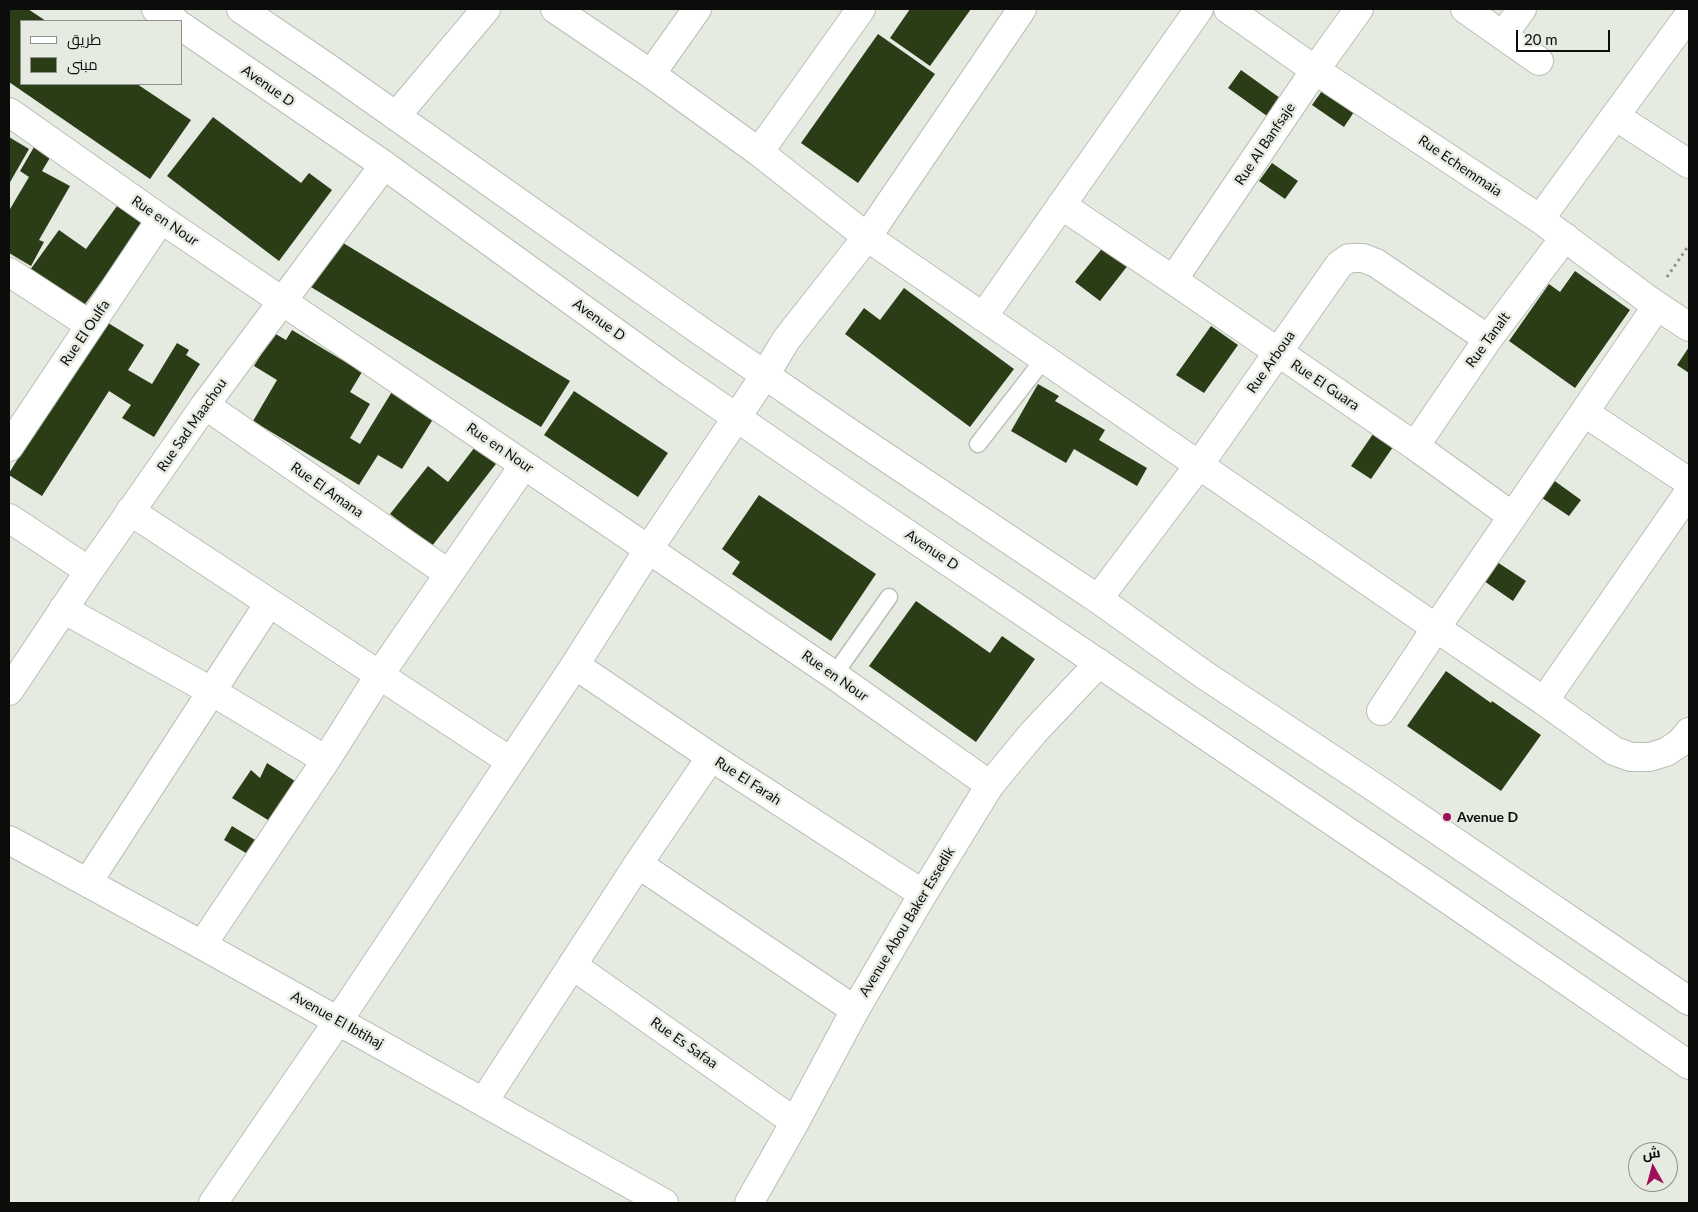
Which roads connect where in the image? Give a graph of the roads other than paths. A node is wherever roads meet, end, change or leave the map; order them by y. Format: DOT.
graph roads {
  1 [pos="156,9"];
  2 [pos="241,9"];
  3 [pos="486,9"];
  4 [pos="555,9"];
  5 [pos="697,9"];
  6 [pos="861,9"];
  7 [pos="1022,9"];
  8 [pos="1199,9"];
  9 [pos="1228,9"];
  10 [pos="1359,9"];
  11 [pos="1465,9"];
  12 [pos="1522,9"];
  13 [pos="1689,14"];
  14 [pos="173,20"];
  15 [pos="182,27"];
  16 [pos="1503,35"];
  17 [pos="1539,61"];
  18 [pos="1315,70"];
  19 [pos="651,74"];
  20 [pos="9,112"];
  21 [pos="396,116"];
  22 [pos="1615,116"];
  23 [pos="759,152"];
  24 [pos="1689,164"];
  25 [pos="384,165"];
  26 [pos="1060,205"];
  27 [pos="161,219"];
  28 [pos="1540,219"];
  29 [pos="867,237"];
  30 [pos="1564,238"];
  31 [pos="9,272"];
  32 [pos="1173,280"];
  33 [pos="282,300"];
  34 [pos="1654,304"];
  35 [pos="983,317"];
  36 [pos="90,325"];
  37 [pos="1689,328"];
  38 [pos="1488,340"];
  39 [pos="1278,353"];
  40 [pos="1044,359"];
  41 [pos="765,375"];
  42 [pos="206,405"];
  43 [pos="1585,413"];
  44 [pos="737,418"];
  45 [pos="12,436"];
  46 [pos="978,444"];
  47 [pos="1415,446"];
  48 [pos="524,465"];
  49 [pos="1199,465"];
  50 [pos="1689,482"];
  51 [pos="1689,492"];
  52 [pos="130,511"];
  53 [pos="1512,516"];
  54 [pos="9,518"];
  55 [pos="648,550"];
  56 [pos="89,571"];
  57 [pos="449,574"];
  58 [pos="889,597"];
  59 [pos="1098,599"];
  60 [pos="269,603"];
  61 [pos="63,608"];
  62 [pos="1436,628"];
  63 [pos="1099,663"];
  64 [pos="575,665"];
  65 [pos="380,674"];
  66 [pos="834,675"];
  67 [pos="12,681"];
  68 [pos="211,691"];
  69 [pos="1544,701"];
  70 [pos="1381,711"];
  71 [pos="1685,738"];
  72 [pos="712,757"];
  73 [pos="326,760"];
  74 [pos="510,761"];
  75 [pos="990,785"];
  76 [pos="9,840"];
  77 [pos="638,864"];
  78 [pos="88,882"];
  79 [pos="923,894"];
  80 [pos="202,944"];
  81 [pos="572,965"];
  82 [pos="1689,1001"];
  83 [pos="855,1010"];
  84 [pos="338,1021"];
  85 [pos="1689,1065"];
  86 [pos="484,1102"];
  87 [pos="795,1122"];
  88 [pos="213,1203"];
  89 [pos="664,1203"];
  90 [pos="749,1203"];
  1 -- 14 [label="street"];
  2 -- 21 [label="street"];
  3 -- 21 [label="street"];
  4 -- 19 [label="street"];
  5 -- 19 [label="street"];
  6 -- 23 [label="street"];
  7 -- 29 [label="street"];
  8 -- 26 [label="street"];
  9 -- 18 [label="street, Rue Echemmaia"];
  10 -- 18 [label="street, Rue Al Banfsaje"];
  11 -- 16 [label="street"];
  12 -- 16 [label="street"];
  13 -- 22 [label="street"];
  15 -- 25 [label="street, Avenue D"];
  16 -- 17 [label="street"];
  18 -- 28 [label="street, Rue Echemmaia"];
  18 -- 32 [label="street, Rue Al Banfsaje"];
  19 -- 23 [label="street"];
  20 -- 27 [label="street, Rue en Nour"];
  21 -- 41 [label="street"];
  22 -- 24 [label="street"];
  22 -- 28 [label="street"];
  23 -- 29 [label="street"];
  25 -- 33 [label="street, Rue Sad Maachou"];
  25 -- 44 [label="street, Avenue D"];
  26 -- 32 [label="street, Rue El Guara"];
  26 -- 35 [label="street"];
  27 -- 33 [label="street, Rue en Nour"];
  27 -- 36 [label="street, Rue El Oulfa"];
  28 -- 30 [label="street, Rue Echemmaia"];
  29 -- 35 [label="street"];
  29 -- 41 [label="street"];
  30 -- 34 [label="street, Rue Echemmaia"];
  30 -- 38 [label="street, Rue Tanalt"];
  31 -- 36 [label="street"];
  32 -- 39 [label="street, Rue El Guara"];
  33 -- 42 [label="street, Rue Sad Maachou"];
  33 -- 48 [label="street, Rue en Nour"];
  34 -- 37 [label="street, Rue Echemmaia"];
  34 -- 43 [label="street"];
  35 -- 40 [label="street"];
  36 -- 45 [label="street, Rue El Oulfa"];
  38 -- 39 [label="street, Rue Arboua"];
  38 -- 47 [label="street, Rue Tanalt"];
  39 -- 47 [label="street, Rue El Guara"];
  39 -- 49 [label="street, Rue Arboua"];
  40 -- 46 [label="lane"];
  40 -- 49 [label="street"];
  41 -- 44 [label="street"];
  41 -- 59 [label="street"];
  42 -- 52 [label="street, Rue Sad Maachou"];
  42 -- 57 [label="street, Rue El Amana"];
  43 -- 50 [label="street"];
  43 -- 53 [label="street"];
  44 -- 55 [label="street"];
  44 -- 63 [label="street, Avenue D"];
  47 -- 53 [label="street, Rue El Guara"];
  48 -- 55 [label="street, Rue en Nour"];
  48 -- 57 [label="street"];
  49 -- 59 [label="street, Rue Arboua"];
  49 -- 62 [label="street"];
  51 -- 69 [label="street"];
  52 -- 56 [label="street, Rue Sad Maachou"];
  52 -- 60 [label="street"];
  53 -- 62 [label="street"];
  54 -- 56 [label="street"];
  55 -- 64 [label="street"];
  55 -- 66 [label="street, Rue en Nour"];
  56 -- 61 [label="street, Rue Sad Maachou"];
  57 -- 65 [label="street"];
  58 -- 66 [label="lane"];
  59 -- 82 [label="street"];
  60 -- 65 [label="street"];
  60 -- 68 [label="street"];
  61 -- 67 [label="street, Rue Sad Maachou"];
  61 -- 68 [label="street"];
  62 -- 69 [label="street"];
  62 -- 70 [label="street"];
  63 -- 75 [label="street, Avenue Abou Baker Essedik"];
  63 -- 85 [label="street, Avenue D"];
  64 -- 72 [label="street, Rue El Farah"];
  64 -- 74 [label="street"];
  65 -- 73 [label="street"];
  65 -- 74 [label="street"];
  66 -- 75 [label="street, Rue en Nour"];
  68 -- 73 [label="street"];
  68 -- 78 [label="street"];
  69 -- 71 [label="street"];
  72 -- 77 [label="street"];
  72 -- 79 [label="street, Rue El Farah"];
  73 -- 80 [label="street"];
  74 -- 84 [label="street"];
  75 -- 79 [label="street, Avenue Abou Baker Essedik"];
  76 -- 78 [label="street, Avenue El Ibtihaj"];
  77 -- 81 [label="street"];
  77 -- 83 [label="street"];
  78 -- 80 [label="street, Avenue El Ibtihaj"];
  79 -- 83 [label="street, Avenue Abou Baker Essedik"];
  80 -- 84 [label="street, Avenue El Ibtihaj"];
  81 -- 86 [label="street"];
  81 -- 87 [label="street, Rue Es Safaa"];
  83 -- 87 [label="street, Avenue Abou Baker Essedik"];
  84 -- 86 [label="street, Avenue El Ibtihaj"];
  84 -- 88 [label="street"];
  86 -- 89 [label="street, Avenue El Ibtihaj"];
  87 -- 90 [label="street, Avenue Abou Baker Essedik"];
}
